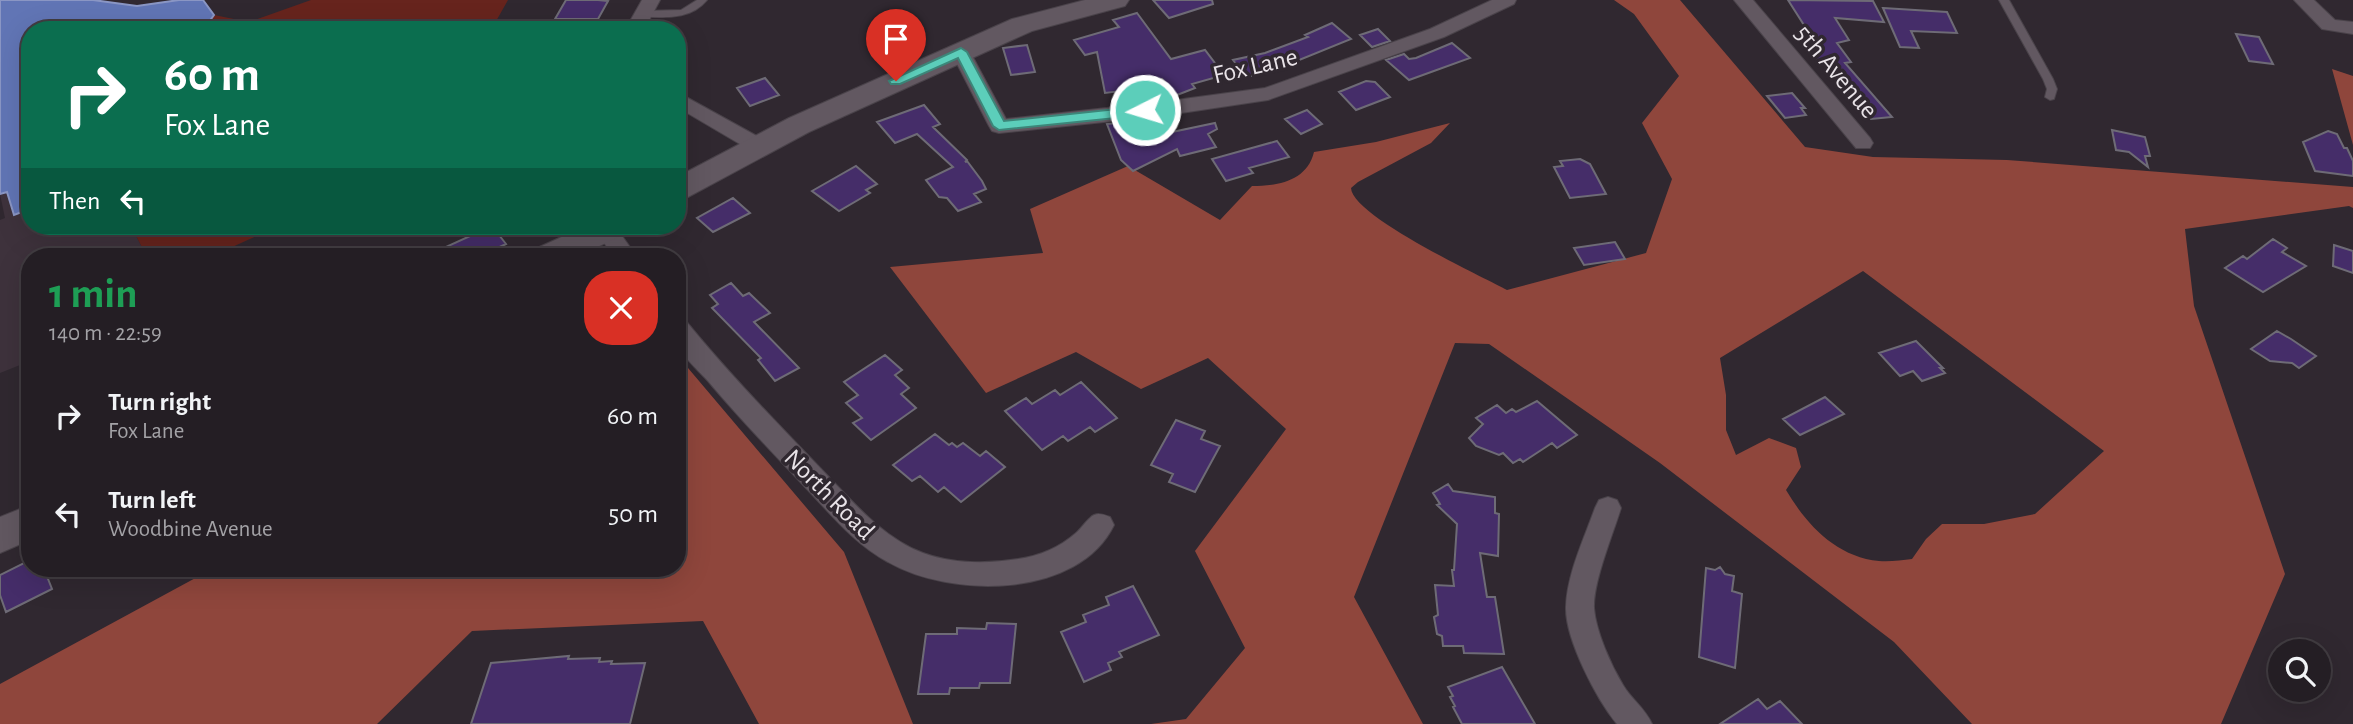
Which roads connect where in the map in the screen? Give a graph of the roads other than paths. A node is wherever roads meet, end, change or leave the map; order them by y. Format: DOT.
graph roads {
  1 [pos="702,0"];
  2 [pos="1116,0"];
  3 [pos="1507,0"];
  4 [pos="1743,0"];
  5 [pos="2004,0"];
  6 [pos="2303,0"];
  7 [pos="642,15"];
  8 [pos="2353,28"];
  9 [pos="961,52"];
  10 [pos="2050,97"];
  11 [pos="686,103"];
  12 [pos="1863,143"];
  13 [pos="757,145"];
  14 [pos="686,185"];
  15 [pos="595,235"];
  16 [pos="567,248"];
  17 [pos="686,337"];
  18 [pos="1608,508"];
  19 [pos="1100,525"];
  20 [pos="21,526"];
  21 [pos="0,536"];
  22 [pos="1637,724"];
  1 -- 7 [label="lane"];
  2 -- 9 [label="main road"];
  3 -- 9 [label="street, Fox Lane"];
  4 -- 12 [label="street, 5th Avenue"];
  5 -- 10 [label="lane"];
  6 -- 8 [label="street"];
  9 -- 13 [label="main road"];
  11 -- 13 [label="street"];
  13 -- 14 [label="main road"];
  15 -- 16 [label="main road"];
  17 -- 19 [label="street, North Road"];
  18 -- 22 [label="street"];
  20 -- 21 [label="main road"];
}
